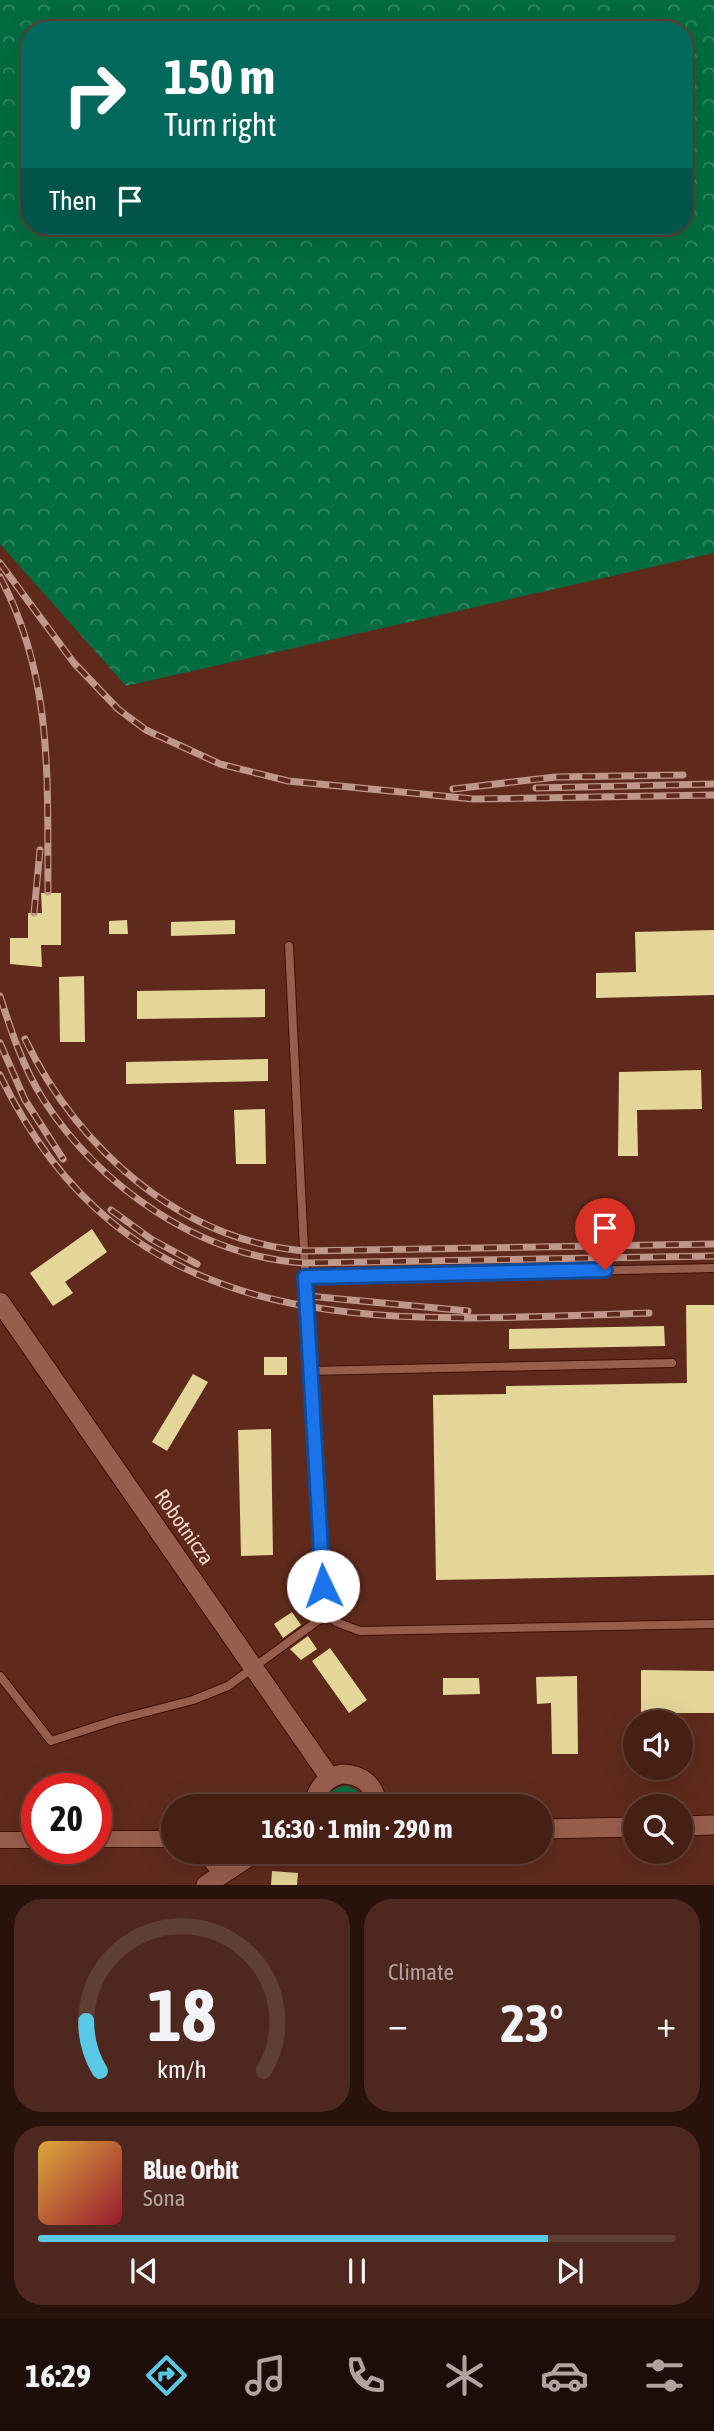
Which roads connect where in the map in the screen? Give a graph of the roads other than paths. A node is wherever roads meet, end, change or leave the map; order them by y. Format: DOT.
graph roads {
  1 [pos="289,946"];
  2 [pos="714,1268"];
  3 [pos="305,1277"];
  4 [pos="0,1302"];
  5 [pos="672,1363"];
  6 [pos="310,1371"];
  7 [pos="327,1614"];
  8 [pos="714,1624"];
  9 [pos="254,1667"];
  10 [pos="0,1676"];
  11 [pos="330,1778"];
  12 [pos="318,1794"];
  13 [pos="374,1794"];
  14 [pos="714,1825"];
  15 [pos="693,1826"];
  16 [pos="623,1827"];
  17 [pos="553,1829"];
  18 [pos="112,1839"];
  19 [pos="161,1839"];
  20 [pos="0,1840"];
  21 [pos="21,1840"];
  22 [pos="238,1864"];
  23 [pos="214,1880"];
  1 -- 3 [label="lane"];
  2 -- 3 [label="lane"];
  3 -- 6 [label="lane"];
  4 -- 9 [label="street, Robotnicza"];
  5 -- 6 [label="lane"];
  6 -- 7 [label="lane"];
  7 -- 8 [label="lane"];
  7 -- 9 [label="lane"];
  9 -- 10 [label="lane"];
  9 -- 11 [label="street, Robotnicza"];
  11 -- 12 [label="street"];
  11 -- 13 [label="street"];
  14 -- 15 [label="street"];
  16 -- 17 [label="street"];
  18 -- 19 [label="street"];
  20 -- 21 [label="street"];
  22 -- 23 [label="street"];
}
